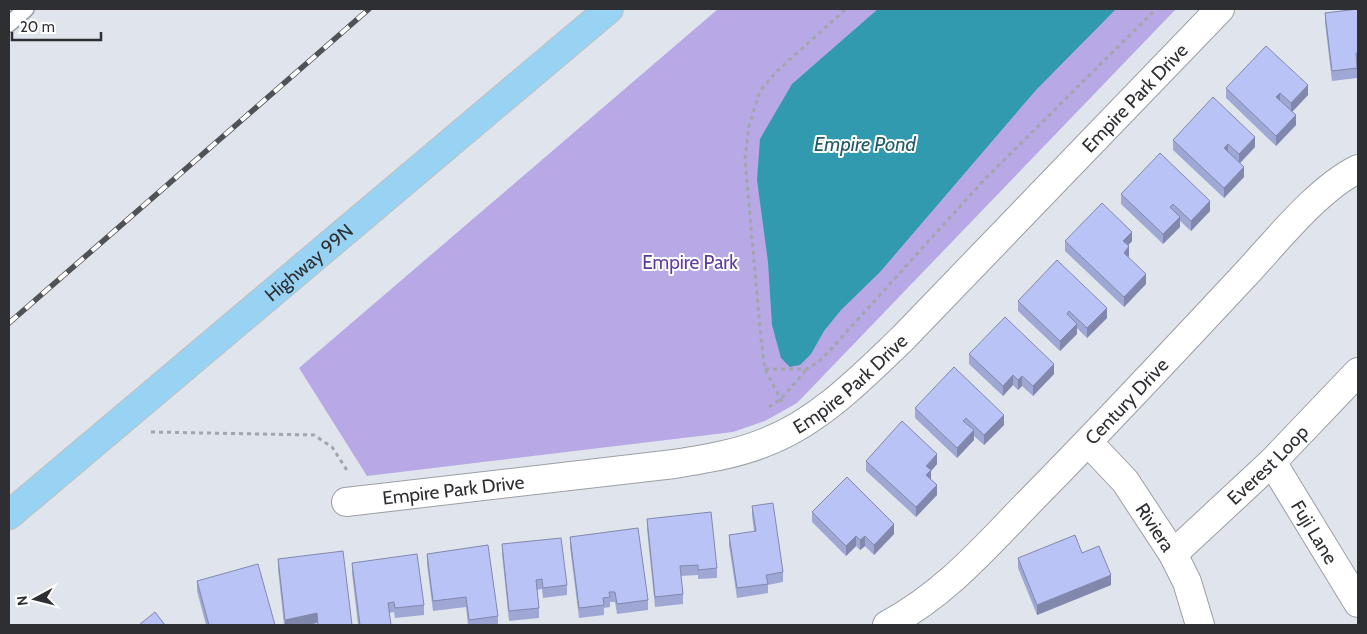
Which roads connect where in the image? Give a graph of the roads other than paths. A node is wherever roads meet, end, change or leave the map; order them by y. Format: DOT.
graph roads {
  1 [pos="26,9"];
  2 [pos="609,9"];
  3 [pos="1220,9"];
  4 [pos="9,24"];
  5 [pos="1358,169"];
  6 [pos="1358,372"];
  7 [pos="1088,442"];
  8 [pos="1272,462"];
  9 [pos="356,501"];
  10 [pos="9,515"];
  11 [pos="1173,554"];
  12 [pos="1358,603"];
  13 [pos="886,625"];
  14 [pos="1200,625"];
  1 -- 4 [label="lane"];
  2 -- 10 [label="main road, Highway 99N"];
  3 -- 9 [label="street, Empire Park Drive"];
  5 -- 7 [label="street, Century Drive"];
  6 -- 8 [label="street, Everest Loop"];
  7 -- 11 [label="street, Riviera"];
  7 -- 13 [label="street, Century Drive"];
  8 -- 11 [label="street, Everest Loop"];
  8 -- 12 [label="street, Fuji Lane"];
  11 -- 14 [label="street, Riviera"];
}
